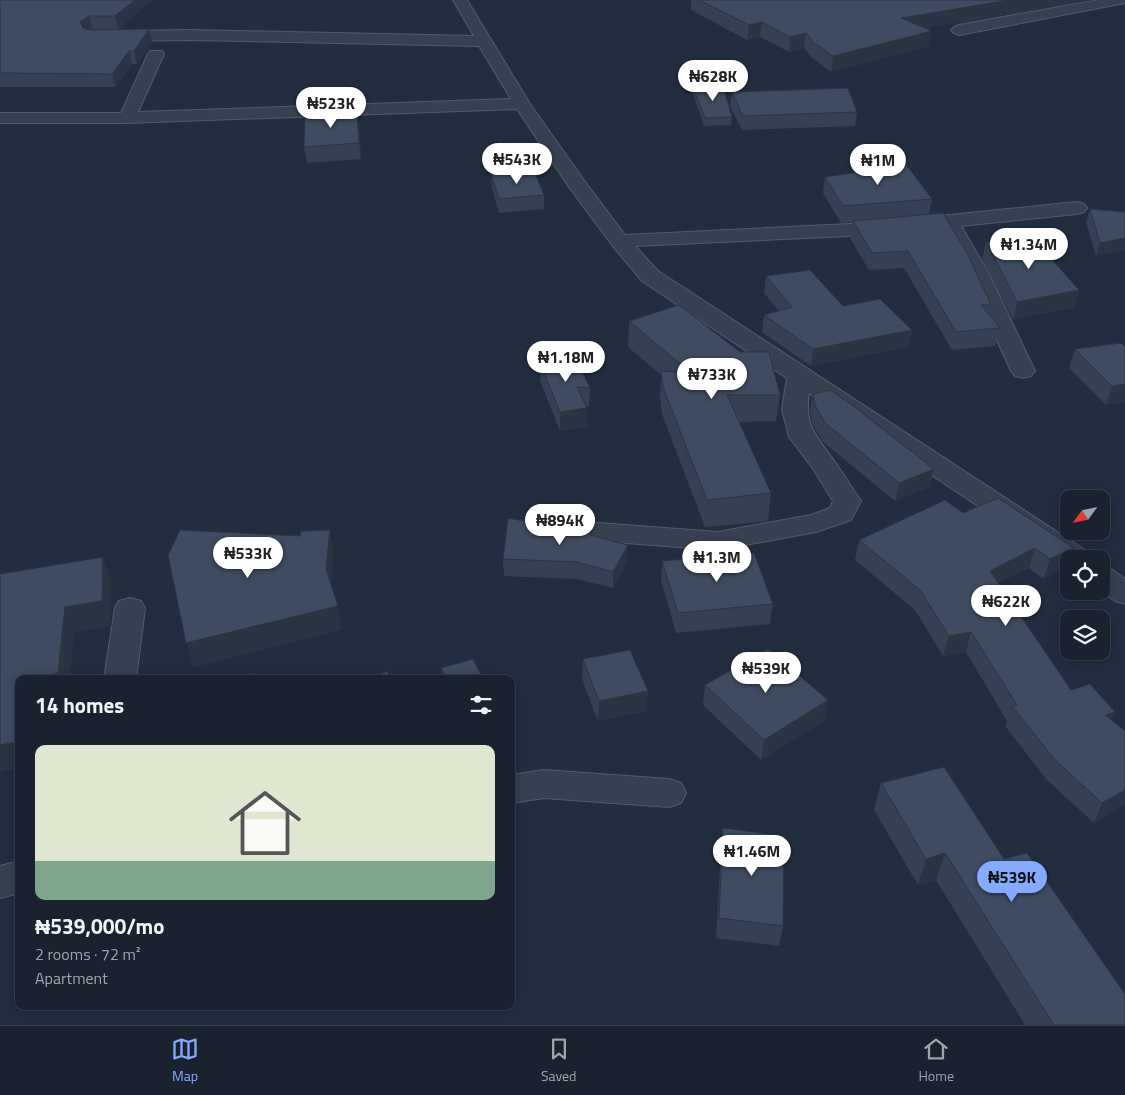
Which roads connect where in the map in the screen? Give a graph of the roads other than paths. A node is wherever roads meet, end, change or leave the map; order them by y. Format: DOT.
graph roads {
  1 [pos="460,0"];
  2 [pos="1065,0"];
  3 [pos="1121,0"];
  4 [pos="1010,4"];
  5 [pos="1080,7"];
  6 [pos="1033,15"];
  7 [pos="959,30"];
  8 [pos="102,36"];
  9 [pos="484,40"];
  10 [pos="156,54"];
  11 [pos="522,104"];
  12 [pos="0,118"];
  13 [pos="127,118"];
  14 [pos="1077,208"];
  15 [pos="948,220"];
  16 [pos="619,241"];
  17 [pos="1023,371"];
  18 [pos="799,376"];
  19 [pos="533,527"];
  20 [pos="1064,550"];
  21 [pos="1110,583"];
  22 [pos="1125,594"];
  23 [pos="130,608"];
  24 [pos="121,675"];
  25 [pos="515,788"];
  26 [pos="669,793"];
  27 [pos="15,878"];
  28 [pos="0,882"];
  1 -- 9 [label="street"];
  2 -- 5 [label="street"];
  3 -- 5 [label="street"];
  4 -- 6 [label="street"];
  5 -- 6 [label="street"];
  6 -- 7 [label="street"];
  8 -- 9 [label="street"];
  9 -- 11 [label="street"];
  10 -- 13 [label="street"];
  11 -- 13 [label="street"];
  11 -- 16 [label="street"];
  12 -- 13 [label="street"];
  14 -- 15 [label="street"];
  15 -- 16 [label="street"];
  15 -- 17 [label="street"];
  16 -- 18 [label="street"];
  18 -- 19 [label="street"];
  18 -- 20 [label="street"];
  21 -- 22 [label="street"];
  23 -- 24 [label="street"];
  25 -- 26 [label="street"];
  27 -- 28 [label="street"];
}
